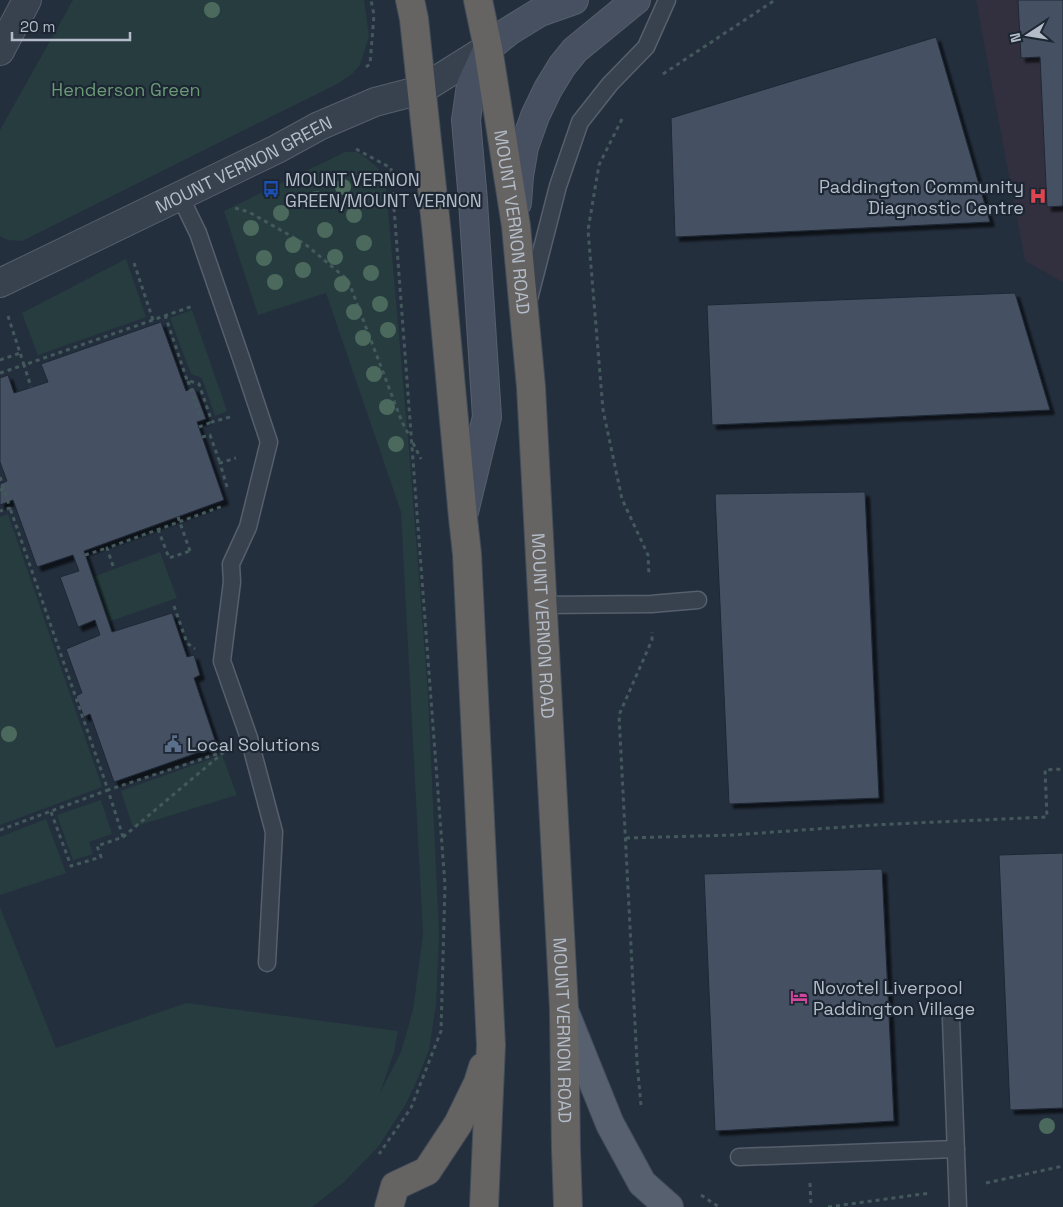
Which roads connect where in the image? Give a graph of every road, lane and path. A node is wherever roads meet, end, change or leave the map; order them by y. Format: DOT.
graph roads {
  1 [pos="27,0"];
  2 [pos="371,0"];
  3 [pos="410,0"];
  4 [pos="478,0"];
  5 [pos="574,0"];
  6 [pos="636,0"];
  7 [pos="667,0"];
  8 [pos="488,48"];
  9 [pos="0,51"];
  10 [pos="363,70"];
  11 [pos="421,90"];
  12 [pos="350,145"];
  13 [pos="184,194"];
  14 [pos="516,226"];
  15 [pos="134,263"];
  16 [pos="3,296"];
  17 [pos="220,297"];
  18 [pos="165,315"];
  19 [pos="524,318"];
  20 [pos="153,320"];
  21 [pos="20,354"];
  22 [pos="0,360"];
  23 [pos="24,365"];
  24 [pos="0,373"];
  25 [pos="188,380"];
  26 [pos="31,387"];
  27 [pos="258,408"];
  28 [pos="200,416"];
  29 [pos="212,422"];
  30 [pos="199,427"];
  31 [pos="202,438"];
  32 [pos="412,440"];
  33 [pos="240,457"];
  34 [pos="220,463"];
  35 [pos="424,466"];
  36 [pos="0,477"];
  37 [pos="9,487"];
  38 [pos="0,490"];
  39 [pos="230,495"];
  40 [pos="223,506"];
  41 [pos="10,508"];
  42 [pos="0,511"];
  43 [pos="178,517"];
  44 [pos="463,518"];
  45 [pos="158,529"];
  46 [pos="107,548"];
  47 [pos="85,555"];
  48 [pos="114,566"];
  49 [pos="698,600"];
  50 [pos="542,605"];
  51 [pos="174,606"];
  52 [pos="199,653"];
  53 [pos="1063,768"];
  54 [pos="108,790"];
  55 [pos="51,812"];
  56 [pos="0,830"];
  57 [pos="123,837"];
  58 [pos="626,838"];
  59 [pos="267,963"];
  60 [pos="564,1009"];
  61 [pos="951,1019"];
  62 [pos="491,1045"];
  63 [pos="956,1149"];
  64 [pos="377,1157"];
  65 [pos="739,1157"];
  66 [pos="389,1207"];
  67 [pos="484,1207"];
  68 [pos="568,1207"];
  69 [pos="668,1207"];
  70 [pos="958,1207"];
  1 -- 9 [label="street"];
  2 -- 10 [label="path"];
  3 -- 11 [label="highway"];
  4 -- 8 [label="highway, MOUNT VERNON ROAD"];
  5 -- 8 [label="main road"];
  6 -- 14 [label="main road"];
  7 -- 19 [label="lane"];
  8 -- 11 [label="street, MOUNT VERNON GREEN"];
  8 -- 14 [label="highway, MOUNT VERNON ROAD"];
  8 -- 44 [label="main road"];
  11 -- 13 [label="street, MOUNT VERNON GREEN"];
  11 -- 44 [label="highway"];
  12 -- 32 [label="path"];
  13 -- 16 [label="street, MOUNT VERNON GREEN"];
  13 -- 17 [label="lane"];
  13 -- 32 [label="path"];
  14 -- 19 [label="highway, MOUNT VERNON ROAD"];
  15 -- 20 [label="path"];
  16 -- 21 [label="path"];
  17 -- 18 [label="path"];
  17 -- 27 [label="lane"];
  18 -- 20 [label="path"];
  18 -- 25 [label="path"];
  19 -- 50 [label="highway, MOUNT VERNON ROAD"];
  20 -- 23 [label="path"];
  21 -- 22 [label="path"];
  21 -- 23 [label="path"];
  23 -- 24 [label="path"];
  23 -- 26 [label="path"];
  25 -- 28 [label="path"];
  25 -- 29 [label="path"];
  27 -- 29 [label="path"];
  27 -- 59 [label="lane"];
  29 -- 30 [label="path"];
  31 -- 34 [label="path"];
  32 -- 35 [label="path"];
  32 -- 64 [label="path"];
  33 -- 34 [label="path"];
  34 -- 39 [label="path"];
  36 -- 41 [label="path"];
  37 -- 38 [label="path, bridge"];
  40 -- 45 [label="path"];
  41 -- 42 [label="path"];
  41 -- 54 [label="path"];
  43 -- 45 [label="path, bridge"];
  44 -- 62 [label="highway"];
  45 -- 46 [label="path"];
  46 -- 47 [label="path"];
  46 -- 48 [label="path"];
  49 -- 50 [label="lane"];
  50 -- 60 [label="highway, MOUNT VERNON ROAD"];
  51 -- 52 [label="path"];
  53 -- 58 [label="path"];
  54 -- 55 [label="path"];
  54 -- 57 [label="path"];
  54 -- 57 [label="path"];
  55 -- 56 [label="path"];
  55 -- 57 [label="path"];
  60 -- 68 [label="highway, MOUNT VERNON ROAD"];
  60 -- 69 [label="main road"];
  61 -- 63 [label="lane"];
  62 -- 66 [label="highway"];
  62 -- 67 [label="highway"];
  63 -- 65 [label="lane"];
  63 -- 70 [label="lane"];
}
